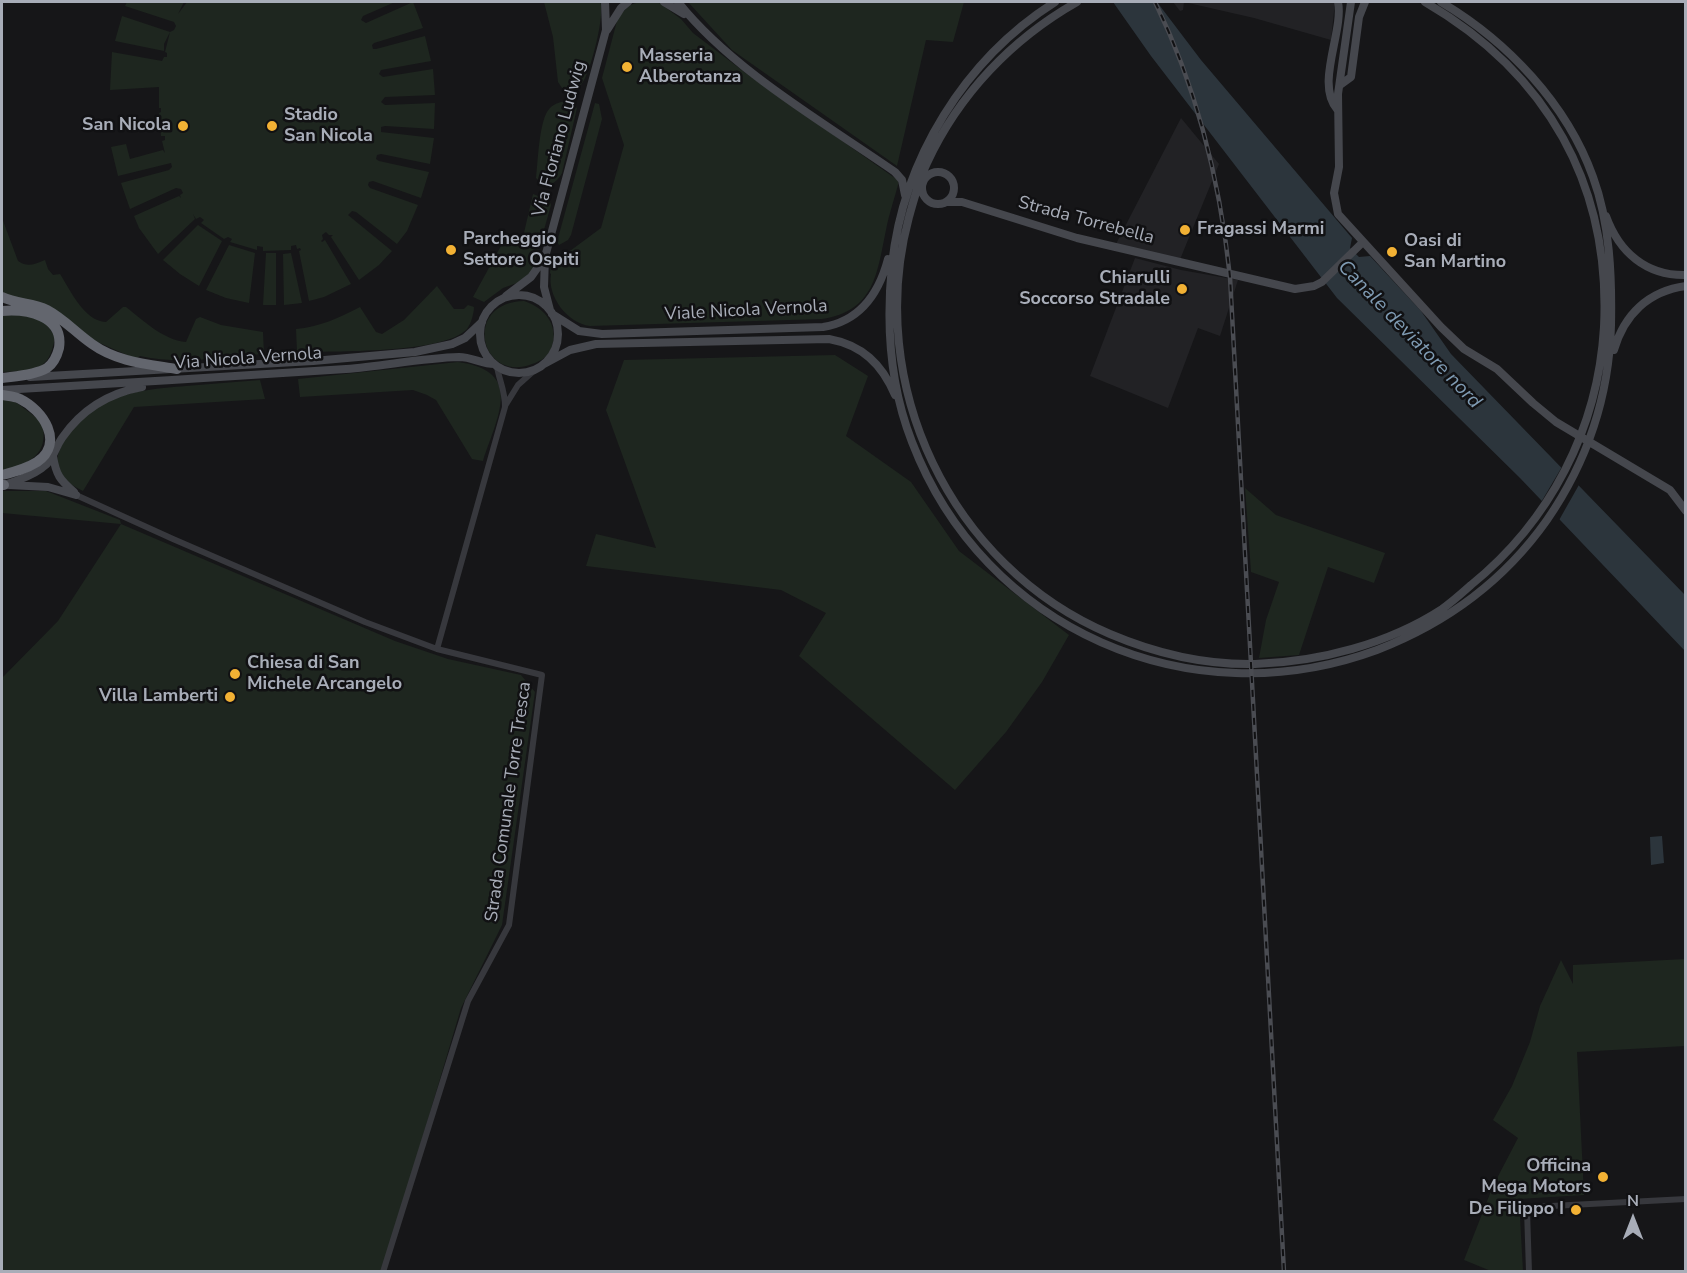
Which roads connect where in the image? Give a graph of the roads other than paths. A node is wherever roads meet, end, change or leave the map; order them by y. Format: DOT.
graph roads {
  1 [pos="604,2"];
  2 [pos="628,2"];
  3 [pos="664,2"];
  4 [pos="678,2"];
  5 [pos="1077,2"];
  6 [pos="1338,2"];
  7 [pos="1351,2"];
  8 [pos="1365,2"];
  9 [pos="1425,2"];
  10 [pos="1442,2"];
  11 [pos="1051,4"];
  12 [pos="1036,14"];
  13 [pos="693,20"];
  14 [pos="606,30"];
  15 [pos="1016,43"];
  16 [pos="1510,54"];
  17 [pos="990,56"];
  18 [pos="1521,78"];
  19 [pos="1340,85"];
  20 [pos="1547,96"];
  21 [pos="1337,110"];
  22 [pos="921,166"];
  23 [pos="895,172"];
  24 [pos="923,183"];
  25 [pos="1597,188"];
  26 [pos="955,191"];
  27 [pos="916,194"];
  28 [pos="905,198"];
  29 [pos="946,202"];
  30 [pos="962,202"];
  31 [pos="895,235"];
  32 [pos="1363,242"];
  33 [pos="545,257"];
  34 [pos="1684,275"];
  35 [pos="1684,286"];
  36 [pos="2,297"];
  37 [pos="502,299"];
  38 [pos="2,311"];
  39 [pos="551,312"];
  40 [pos="482,322"];
  41 [pos="496,365"];
  42 [pos="540,366"];
  43 [pos="177,369"];
  44 [pos="2,378"];
  45 [pos="173,381"];
  46 [pos="1606,386"];
  47 [pos="2,392"];
  48 [pos="505,407"];
  49 [pos="902,411"];
  50 [pos="1585,434"];
  51 [pos="53,456"];
  52 [pos="2,482"];
  53 [pos="76,495"];
  54 [pos="1686,511"];
  55 [pos="437,649"];
  56 [pos="1130,654"];
  57 [pos="1182,658"];
  58 [pos="1217,673"];
  59 [pos="1686,1199"];
  60 [pos="383,1272"];
  61 [pos="1529,1272"];
  1 -- 14 [label="main road"];
  2 -- 14 [label="main road"];
  3 -- 13 [label="main road"];
  4 -- 13 [label="main road"];
  5 -- 15 [label="main road"];
  6 -- 21 [label="main road"];
  7 -- 19 [label="main road"];
  8 -- 19 [label="main road"];
  9 -- 18 [label="main road"];
  10 -- 16 [label="main road"];
  11 -- 12 [label="main road"];
  12 -- 15 [label="main road"];
  12 -- 17 [label="main road"];
  13 -- 23 [label="main road"];
  14 -- 33 [label="main road, Via Floriano Ludwig"];
  15 -- 17 [label="main road"];
  15 -- 22 [label="main road"];
  16 -- 18 [label="main road"];
  16 -- 20 [label="main road"];
  17 -- 22 [label="main road"];
  18 -- 20 [label="main road"];
  18 -- 50 [label="main road"];
  19 -- 21 [label="main road"];
  20 -- 25 [label="main road"];
  21 -- 32 [label="main road"];
  22 -- 23 [label="main road"];
  22 -- 24 [label="main road"];
  22 -- 27 [label="main road"];
  22 -- 28 [label="main road"];
  23 -- 28 [label="main road"];
  24 -- 26 [label="main road"];
  24 -- 27 [label="main road"];
  24 -- 29 [label="main road, Strada Torrebella"];
  25 -- 34 [label="main road"];
  25 -- 46 [label="main road"];
  26 -- 29 [label="main road"];
  26 -- 30 [label="main road"];
  27 -- 57 [label="main road"];
  28 -- 31 [label="main road"];
  29 -- 30 [label="main road, Strada Torrebella"];
  30 -- 32 [label="main road, Strada Torrebella"];
  31 -- 39 [label="main road, Viale Nicola Vernola"];
  31 -- 49 [label="main road"];
  32 -- 54 [label="main road"];
  33 -- 37 [label="main road"];
  33 -- 39 [label="main road"];
  35 -- 46 [label="main road"];
  36 -- 43 [label="highway"];
  37 -- 39 [label="main road"];
  37 -- 40 [label="main road"];
  38 -- 44 [label="highway"];
  39 -- 42 [label="main road"];
  40 -- 41 [label="main road"];
  40 -- 43 [label="main road, Via Nicola Vernola"];
  41 -- 42 [label="main road"];
  41 -- 45 [label="main road, Via Nicola Vernola"];
  41 -- 48 [label="street"];
  42 -- 48 [label="street"];
  42 -- 49 [label="main road, Viale Nicola Vernola"];
  43 -- 44 [label="main road, Via Nicola Vernola"];
  45 -- 47 [label="main road, Via Nicola Vernola"];
  45 -- 51 [label="main road"];
  46 -- 50 [label="main road"];
  47 -- 52 [label="highway"];
  48 -- 55 [label="street"];
  49 -- 56 [label="main road"];
  50 -- 57 [label="main road"];
  50 -- 58 [label="main road"];
  51 -- 52 [label="main road"];
  51 -- 53 [label="main road"];
  52 -- 53 [label="main road"];
  53 -- 55 [label="street"];
  55 -- 60 [label="street, Strada Comunale Torre Tresca"];
  56 -- 57 [label="main road"];
  56 -- 58 [label="main road"];
  57 -- 58 [label="main road"];
  59 -- 61 [label="street"];
}
